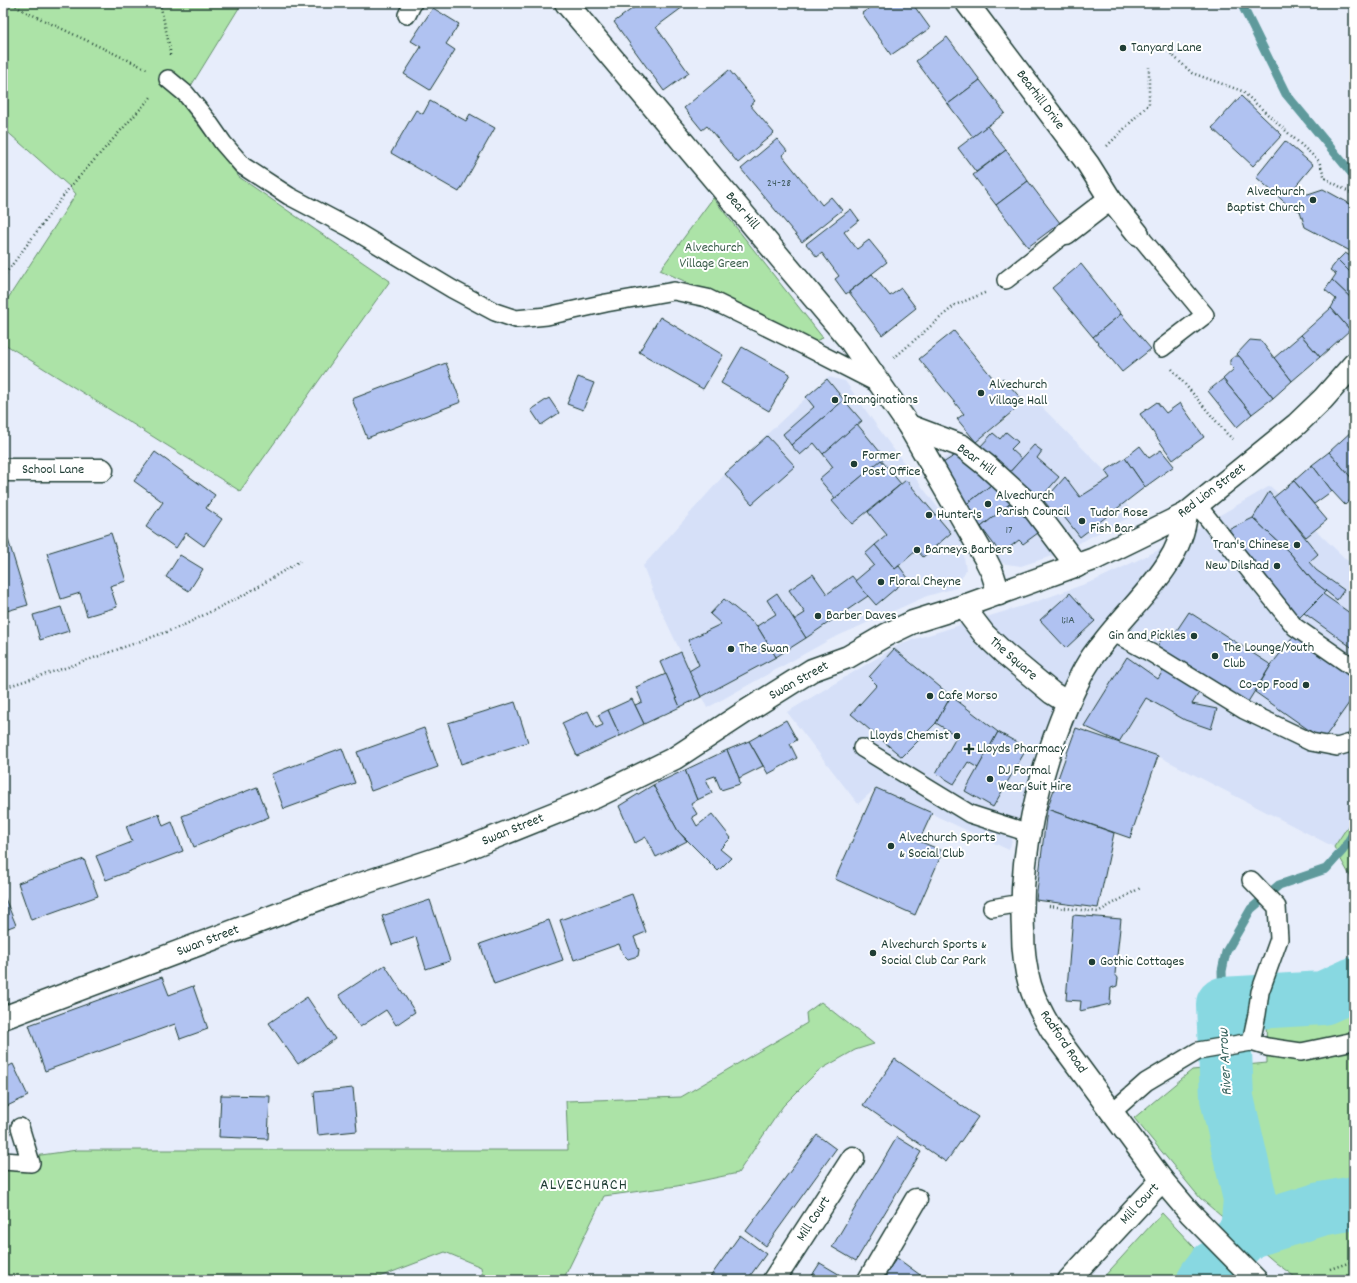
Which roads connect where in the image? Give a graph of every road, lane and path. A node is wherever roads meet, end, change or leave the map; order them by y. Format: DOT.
graph roads {
  1 [pos="13,3"];
  2 [pos="160,3"];
  3 [pos="566,3"];
  4 [pos="967,3"];
  5 [pos="1283,3"];
  6 [pos="1286,6"];
  7 [pos="1168,51"];
  8 [pos="1149,67"];
  9 [pos="168,79"];
  10 [pos="1088,164"];
  11 [pos="1354,195"];
  12 [pos="1110,199"];
  13 [pos="1066,233"];
  14 [pos="1138,234"];
  15 [pos="3,277"];
  16 [pos="1006,280"];
  17 [pos="1162,348"];
  18 [pos="1354,364"];
  19 [pos="878,380"];
  20 [pos="908,426"];
  21 [pos="1255,458"];
  22 [pos="3,470"];
  23 [pos="102,470"];
  24 [pos="1192,509"];
  25 [pos="300,562"];
  26 [pos="1077,566"];
  27 [pos="999,594"];
  28 [pos="967,605"];
  29 [pos="1112,632"];
  30 [pos="1354,668"];
  31 [pos="3,688"];
  32 [pos="1068,703"];
  33 [pos="1354,742"];
  34 [pos="862,748"];
  35 [pos="1029,833"];
  36 [pos="1251,880"];
  37 [pos="1142,887"];
  38 [pos="1022,904"];
  39 [pos="992,908"];
  40 [pos="3,1018"];
  41 [pos="1354,1040"];
  42 [pos="1244,1043"];
  43 [pos="1112,1112"];
  44 [pos="20,1127"];
  45 [pos="853,1158"];
  46 [pos="3,1161"];
  47 [pos="1162,1180"];
  48 [pos="916,1200"];
  49 [pos="1354,1261"];
  50 [pos="1330,1269"];
  51 [pos="774,1280"];
  52 [pos="869,1280"];
  53 [pos="1069,1280"];
  54 [pos="1256,1280"];
  1 -- 9 [label="path"];
  2 -- 9 [label="path"];
  3 -- 19 [label="street, Bear Hill"];
  4 -- 10 [label="street, Bearhill Drive"];
  5 -- 6 [label="path"];
  7 -- 11 [label="path"];
  8 -- 10 [label="path"];
  9 -- 15 [label="path"];
  9 -- 19 [label="lane"];
  10 -- 12 [label="street, Bearhill Drive"];
  12 -- 13 [label="street"];
  12 -- 14 [label="street, Bearhill Drive"];
  13 -- 16 [label="lane"];
  14 -- 17 [label="lane"];
  16 -- 19 [label="path"];
  17 -- 21 [label="path"];
  18 -- 21 [label="street, Red Lion Street"];
  19 -- 20 [label="street, Bear Hill"];
  20 -- 26 [label="street, Bear Hill"];
  20 -- 27 [label="street, Bear Hill"];
  21 -- 24 [label="street, Red Lion Street"];
  22 -- 23 [label="street, School Lane"];
  24 -- 26 [label="street, Red Lion Street"];
  24 -- 29 [label="street, Radford Road"];
  24 -- 30 [label="lane"];
  25 -- 31 [label="path"];
  26 -- 27 [label="street, Red Lion Street"];
  27 -- 28 [label="street, Swan Street"];
  28 -- 32 [label="street, The Square"];
  28 -- 40 [label="street, Swan Street"];
  29 -- 32 [label="street, Radford Road"];
  29 -- 33 [label="lane"];
  32 -- 35 [label="street, Radford Road"];
  34 -- 35 [label="lane"];
  35 -- 38 [label="street, Radford Road"];
  36 -- 42 [label="lane"];
  37 -- 38 [label="path"];
  38 -- 39 [label="lane"];
  38 -- 43 [label="street, Radford Road"];
  41 -- 42 [label="lane"];
  42 -- 43 [label="lane"];
  43 -- 47 [label="street, Radford Road"];
  44 -- 46 [label="lane"];
  45 -- 51 [label="street, Mill Court"];
  47 -- 53 [label="street, Mill Court"];
  47 -- 54 [label="street, Radford Road"];
  48 -- 52 [label="street"];
  49 -- 50 [label="path"];
}
